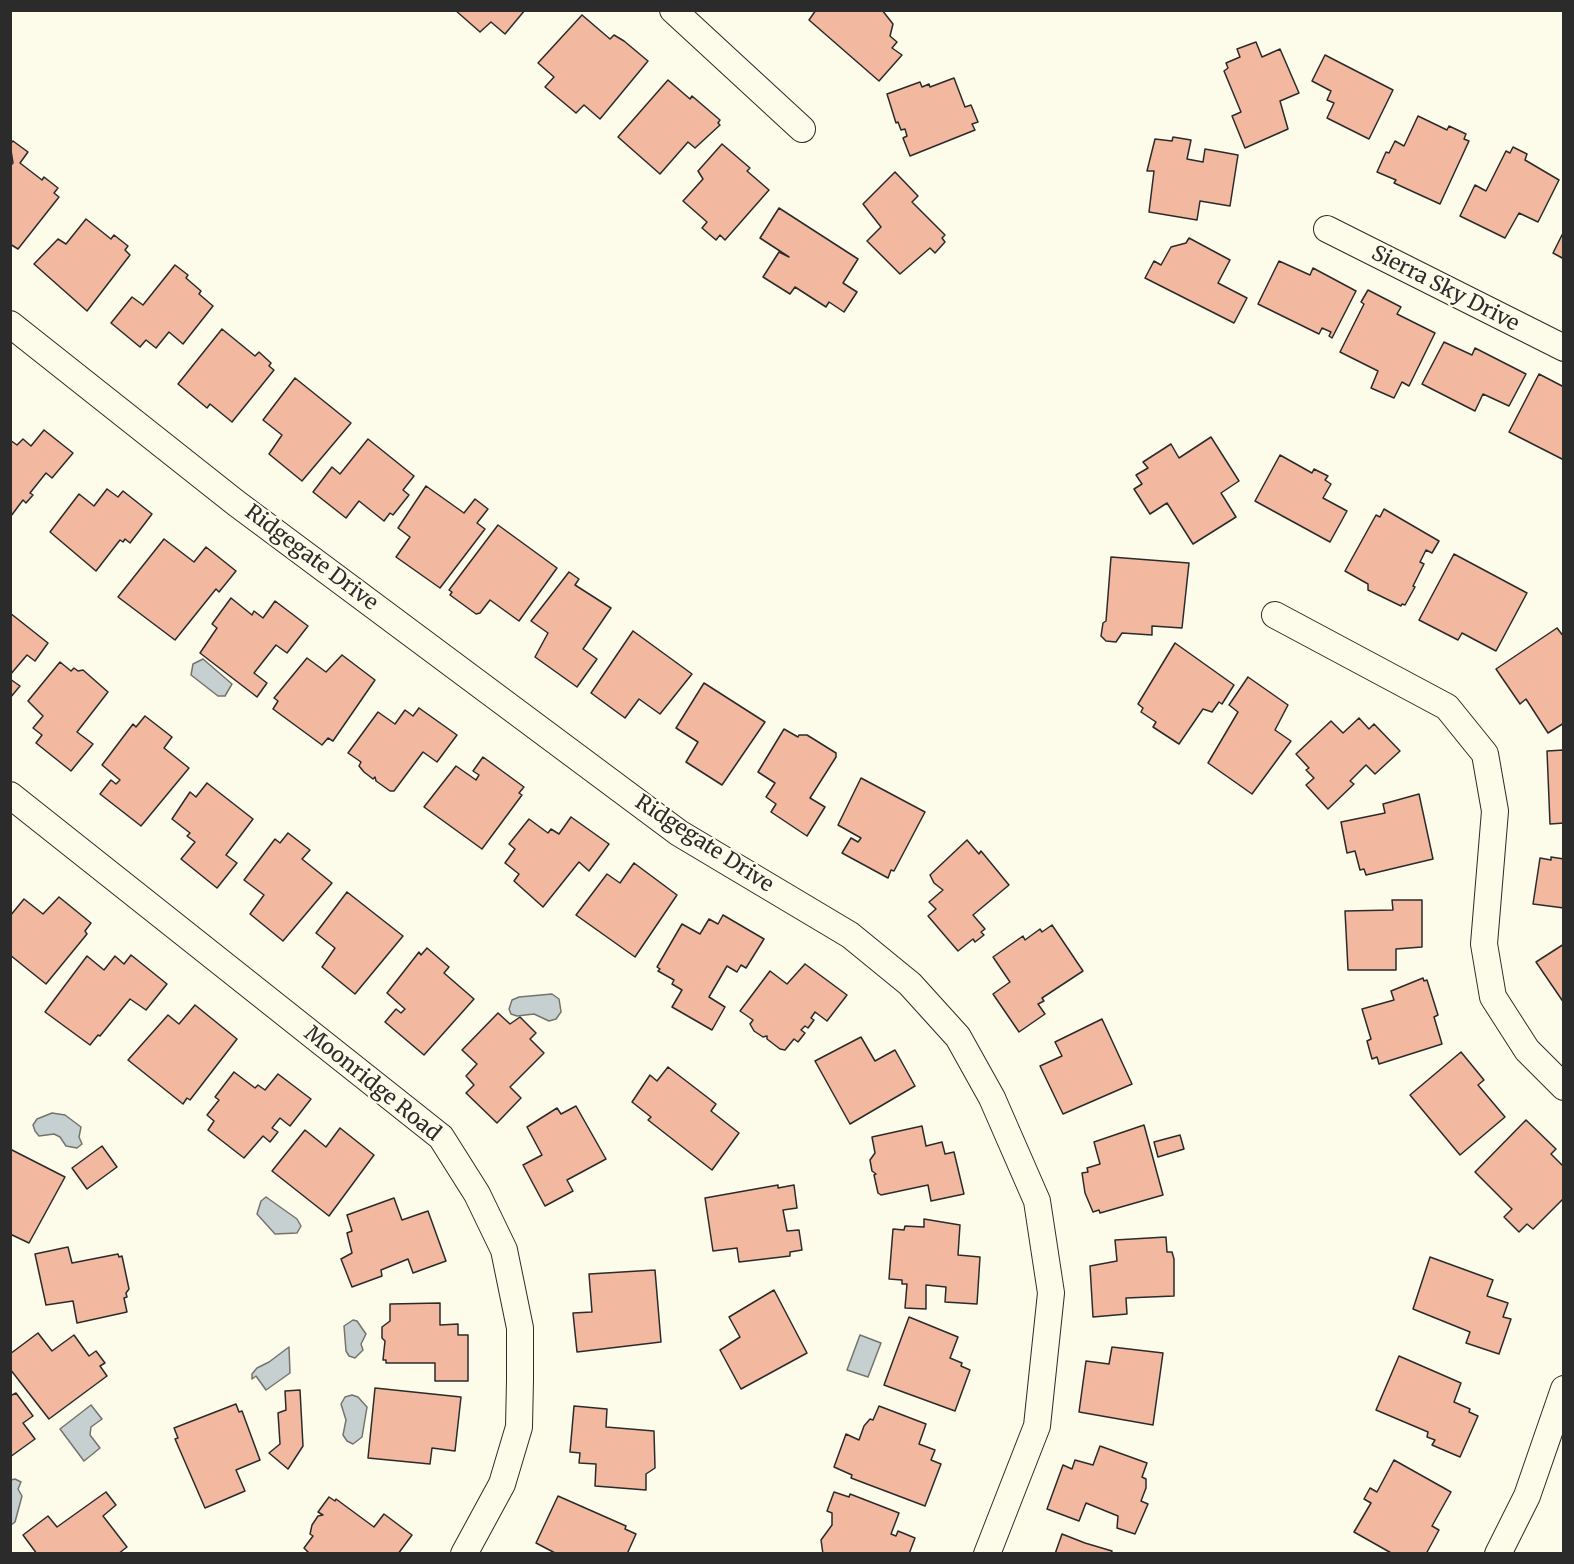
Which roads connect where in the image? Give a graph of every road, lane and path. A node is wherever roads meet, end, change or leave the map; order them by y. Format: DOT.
graph roads {
  1 [pos="673,10"];
  2 [pos="802,129"];
  3 [pos="1328,229"];
  4 [pos="10,324"];
  5 [pos="1563,348"];
  6 [pos="1275,615"];
  7 [pos="10,795"];
  8 [pos="1563,1087"];
  9 [pos="1563,1389"];
  10 [pos="464,1554"];
  11 [pos="987,1554"];
  12 [pos="1498,1554"];
  1 -- 2 [label="street"];
  3 -- 5 [label="street, Sierra Sky Drive"];
  4 -- 11 [label="street, Ridgegate Drive"];
  6 -- 8 [label="street"];
  7 -- 10 [label="street, Moonridge Road"];
  9 -- 12 [label="street"];
}
